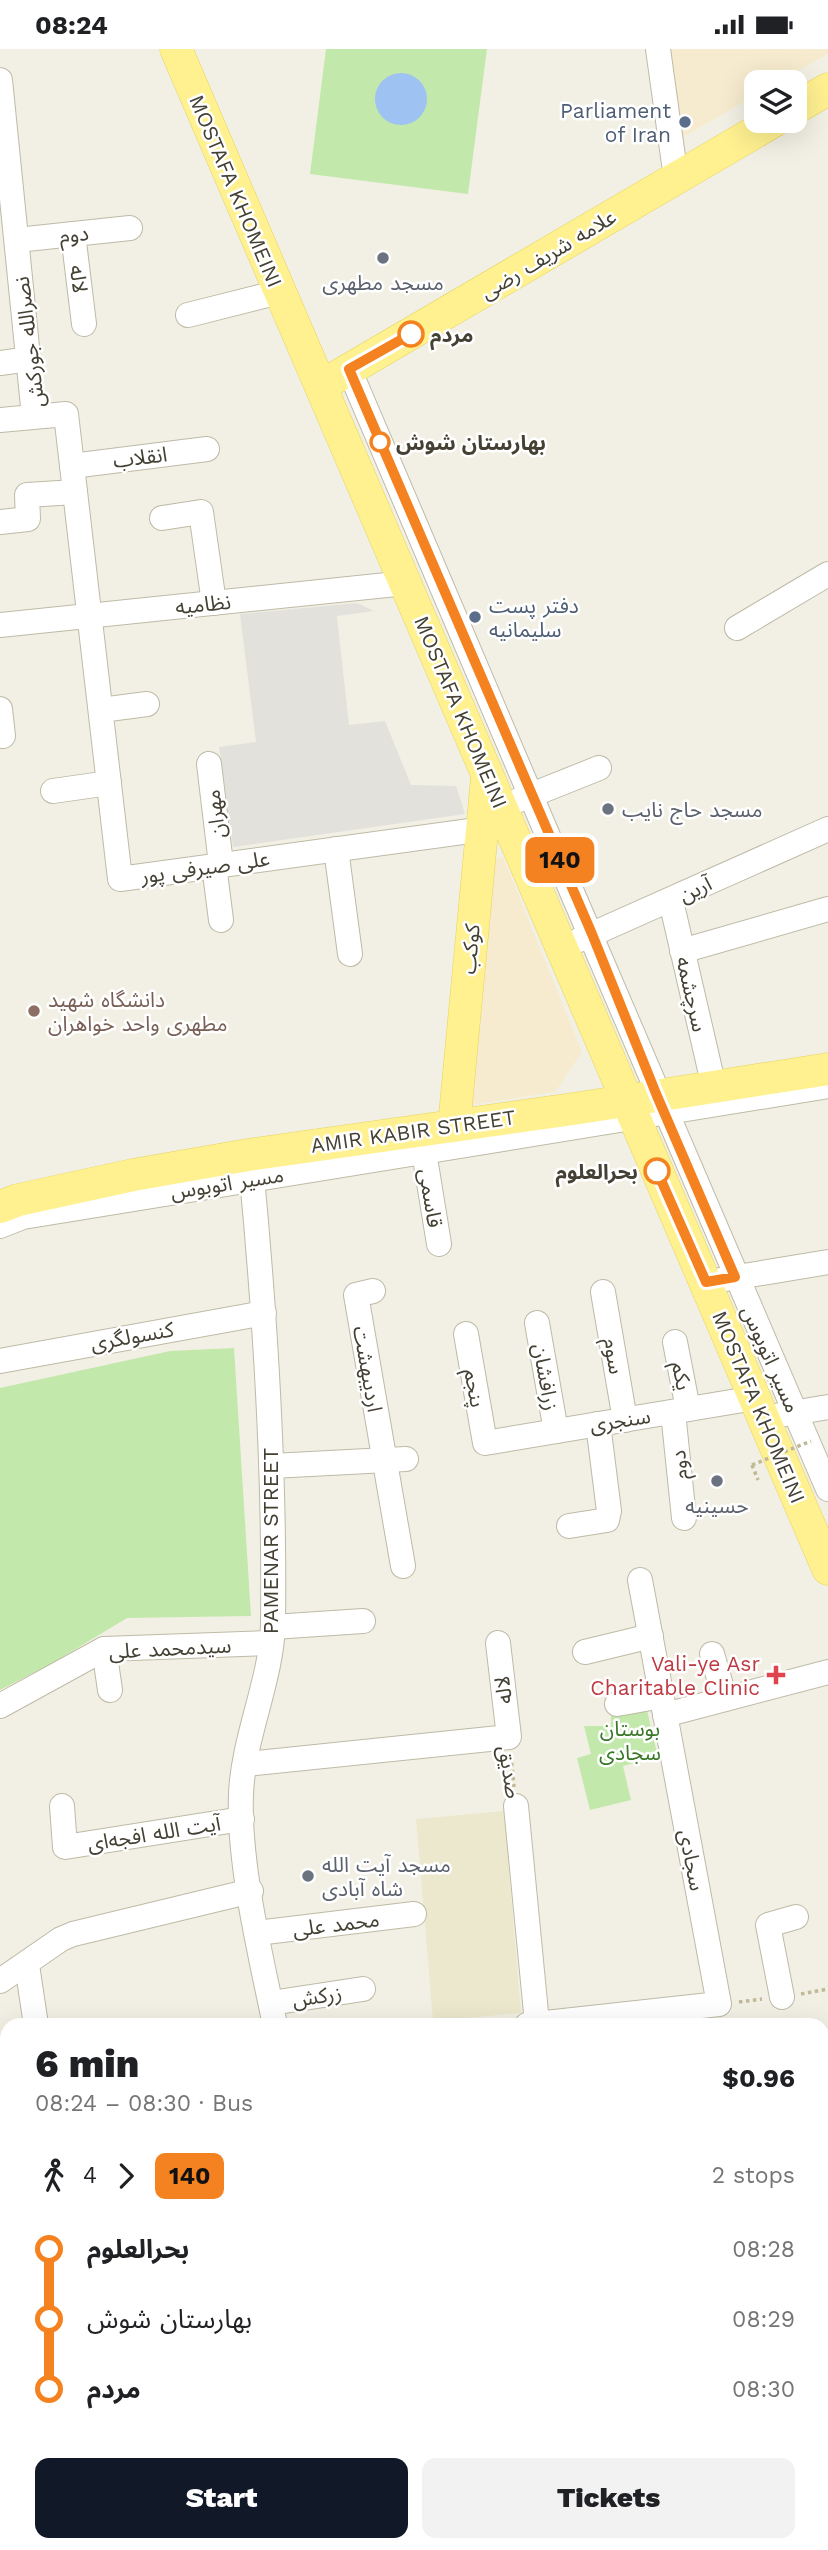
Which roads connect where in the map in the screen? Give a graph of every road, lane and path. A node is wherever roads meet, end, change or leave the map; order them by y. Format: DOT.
graph roads {
  1 [pos="176,49"];
  2 [pos="658,49"];
  3 [pos="0,80"];
  4 [pos="828,89"];
  5 [pos="807,101"];
  6 [pos="753,133"];
  7 [pos="3,134"];
  8 [pos="676,178"];
  9 [pos="130,228"];
  10 [pos="73,234"];
  11 [pos="17,240"];
  12 [pos="10,270"];
  13 [pos="279,292"];
  14 [pos="188,315"];
  15 [pos="85,324"];
  16 [pos="29,359"];
  17 [pos="0,363"];
  18 [pos="349,369"];
  19 [pos="321,386"];
  20 [pos="34,417"];
  21 [pos="0,420"];
  22 [pos="207,449"];
  23 [pos="72,465"];
  24 [pos="75,492"];
  25 [pos="162,518"];
  26 [pos="0,522"];
  27 [pos="828,574"];
  28 [pos="406,583"];
  29 [pos="214,603"];
  30 [pos="90,616"];
  31 [pos="0,625"];
  32 [pos="737,628"];
  33 [pos="147,704"];
  34 [pos="0,709"];
  35 [pos="101,710"];
  36 [pos="3,736"];
  37 [pos="209,764"];
  38 [pos="599,768"];
  39 [pos="487,773"];
  40 [pos="109,783"];
  41 [pos="53,791"];
  42 [pos="532,796"];
  43 [pos="497,821"];
  44 [pos="828,829"];
  45 [pos="336,849"];
  46 [pos="218,865"];
  47 [pos="671,901"];
  48 [pos="828,909"];
  49 [pos="222,920"];
  50 [pos="592,934"];
  51 [pos="562,947"];
  52 [pos="682,951"];
  53 [pos="350,954"];
  54 [pos="828,1069"];
  55 [pos="828,1086"];
  56 [pos="714,1087"];
  57 [pos="646,1107"];
  58 [pos="454,1126"];
  59 [pos="424,1152"];
  60 [pos="250,1167"];
  61 [pos="0,1207"];
  62 [pos="0,1226"];
  63 [pos="439,1244"];
  64 [pos="828,1262"];
  65 [pos="720,1280"];
  66 [pos="373,1291"];
  67 [pos="603,1292"];
  68 [pos="264,1313"];
  69 [pos="537,1323"];
  70 [pos="466,1334"];
  71 [pos="676,1342"];
  72 [pos="0,1361"];
  73 [pos="828,1407"];
  74 [pos="759,1408"];
  75 [pos="680,1411"];
  76 [pos="795,1413"];
  77 [pos="625,1420"];
  78 [pos="597,1424"];
  79 [pos="556,1431"];
  80 [pos="811,1441"];
  81 [pos="485,1443"];
  82 [pos="395,1460"];
  83 [pos="272,1466"];
  84 [pos="758,1480"];
  85 [pos="828,1489"];
  86 [pos="684,1518"];
  87 [pos="569,1526"];
  88 [pos="403,1566"];
  89 [pos="828,1569"];
  90 [pos="640,1580"];
  91 [pos="363,1621"];
  92 [pos="271,1635"];
  93 [pos="651,1636"];
  94 [pos="498,1643"];
  95 [pos="104,1649"];
  96 [pos="585,1652"];
  97 [pos="712,1654"];
  98 [pos="828,1672"];
  99 [pos="110,1690"];
  100 [pos="725,1699"];
  101 [pos="617,1704"];
  102 [pos="0,1706"];
  103 [pos="664,1706"];
  104 [pos="509,1737"];
  105 [pos="247,1764"];
  106 [pos="62,1806"];
  107 [pos="516,1806"];
  108 [pos="242,1819"];
  109 [pos="251,1891"];
  110 [pos="414,1914"];
  111 [pos="796,1917"];
  112 [pos="257,1933"];
  113 [pos="27,1965"];
  114 [pos="0,1981"];
  115 [pos="363,1989"];
  116 [pos="782,1997"];
  117 [pos="35,2018"];
  118 [pos="268,2018"];
  119 [pos="546,2018"];
  120 [pos="592,2018"];
  1 -- 13 [label="main road, MOSTAFA KHOMEINI"];
  2 -- 8 [label="street"];
  3 -- 7 [label="street, نصرالله جورکش"];
  4 -- 5 [label="main road"];
  6 -- 8 [label="main road, علامه شریف رضی"];
  7 -- 11 [label="street, نصرالله جورکش"];
  8 -- 18 [label="main road, علامه شریف رضی"];
  9 -- 10 [label="street, دوم"];
  10 -- 11 [label="street, دوم"];
  10 -- 15 [label="street, لاله"];
  11 -- 12 [label="street, نصرالله جورکش"];
  12 -- 16 [label="street, نصرالله جورکش"];
  13 -- 14 [label="street"];
  13 -- 19 [label="main road, MOSTAFA KHOMEINI"];
  16 -- 17 [label="street"];
  16 -- 20 [label="street, نصرالله جورکش"];
  18 -- 19 [label="main road, علامه شریف رضی"];
  18 -- 42 [label="street"];
  19 -- 28 [label="main road, MOSTAFA KHOMEINI"];
  20 -- 21 [label="street"];
  20 -- 23 [label="street, نصرالله جورکش"];
  22 -- 23 [label="street, انقلاب"];
  23 -- 24 [label="street, نصرالله جورکش"];
  24 -- 26 [label="street"];
  24 -- 30 [label="street, نصرالله جورکش"];
  25 -- 29 [label="street"];
  27 -- 32 [label="street"];
  28 -- 29 [label="street, نظامیه"];
  28 -- 39 [label="main road, MOSTAFA KHOMEINI"];
  29 -- 30 [label="street, نظامیه"];
  30 -- 31 [label="street, نظامیه"];
  30 -- 35 [label="street, علی صیرفی پور"];
  33 -- 35 [label="street"];
  34 -- 36 [label="street"];
  35 -- 40 [label="street, علی صیرفی پور"];
  37 -- 46 [label="street, مهران"];
  38 -- 42 [label="street, علی صیرفی پور"];
  39 -- 43 [label="main road, کوکب"];
  40 -- 41 [label="street"];
  40 -- 46 [label="street, علی صیرفی پور"];
  42 -- 43 [label="street, علی صیرفی پور"];
  42 -- 50 [label="street"];
  43 -- 45 [label="street, علی صیرفی پور"];
  43 -- 51 [label="main road, MOSTAFA KHOMEINI"];
  43 -- 58 [label="main road, کوکب"];
  44 -- 47 [label="street, آرین"];
  45 -- 46 [label="street, علی صیرفی پور"];
  45 -- 53 [label="street"];
  46 -- 49 [label="street, مهران"];
  47 -- 50 [label="street, آرین"];
  47 -- 52 [label="street, سرچشمه"];
  48 -- 52 [label="street"];
  50 -- 51 [label="street, آرین"];
  50 -- 57 [label="street"];
  51 -- 57 [label="main road, MOSTAFA KHOMEINI"];
  52 -- 56 [label="street, سرچشمه"];
  54 -- 56 [label="main road, AMIR KABIR STREET"];
  55 -- 57 [label="street, مسیر اتوبوس"];
  56 -- 57 [label="main road, AMIR KABIR STREET"];
  57 -- 58 [label="main road, AMIR KABIR STREET"];
  57 -- 59 [label="street, مسیر اتوبوس"];
  57 -- 65 [label="main road, MOSTAFA KHOMEINI"];
  58 -- 60 [label="main road, AMIR KABIR STREET"];
  59 -- 60 [label="street, مسیر اتوبوس"];
  59 -- 63 [label="street, قاسمی"];
  60 -- 61 [label="main road, AMIR KABIR STREET"];
  60 -- 62 [label="street, مسیر اتوبوس"];
  60 -- 68 [label="street, PAMENAR STREET"];
  64 -- 65 [label="street"];
  65 -- 74 [label="main road, MOSTAFA KHOMEINI"];
  65 -- 76 [label="street, مسیر اتوبوس"];
  66 -- 82 [label="street, اردیبهشت"];
  67 -- 77 [label="street, سوم"];
  68 -- 72 [label="street, کنسولگری"];
  68 -- 83 [label="street, PAMENAR STREET"];
  69 -- 79 [label="street, زرافشان"];
  70 -- 81 [label="street, پنجم"];
  71 -- 75 [label="street, یکم"];
  73 -- 76 [label="street"];
  74 -- 75 [label="street, سنجری"];
  74 -- 76 [label="street"];
  74 -- 89 [label="main road, MOSTAFA KHOMEINI"];
  75 -- 77 [label="street, سنجری"];
  75 -- 86 [label="street, دوم"];
  76 -- 85 [label="street, مسیر اتوبوس"];
  77 -- 78 [label="street, سنجری"];
  78 -- 79 [label="street, سنجری"];
  78 -- 87 [label="street"];
  79 -- 81 [label="street, سنجری"];
  80 -- 84 [label="path, bridge"];
  82 -- 83 [label="street"];
  82 -- 88 [label="street, اردیبهشت"];
  83 -- 92 [label="street, PAMENAR STREET"];
  90 -- 93 [label="street, سجادی"];
  91 -- 92 [label="street, سیدمحمد علی"];
  92 -- 95 [label="street, سیدمحمد علی"];
  92 -- 105 [label="street, PAMENAR STREET"];
  93 -- 96 [label="street"];
  93 -- 103 [label="street, سجادی"];
  94 -- 104 [label="street, لاله"];
  95 -- 99 [label="street"];
  95 -- 102 [label="street, سیدمحمد علی"];
  97 -- 100 [label="street"];
  98 -- 100 [label="street"];
  100 -- 103 [label="street"];
  101 -- 103 [label="street"];
  103 -- 120 [label="street, سجادی"];
  104 -- 105 [label="street, صدیق"];
  104 -- 107 [label="path, صدیق"];
  105 -- 108 [label="street, PAMENAR STREET"];
  106 -- 108 [label="street, آیت الله افجه‌ای"];
  107 -- 119 [label="street, صدیق"];
  108 -- 109 [label="street, PAMENAR STREET"];
  109 -- 112 [label="street, PAMENAR STREET"];
  109 -- 113 [label="street"];
  110 -- 112 [label="street, محمد علی"];
  111 -- 116 [label="street"];
  112 -- 118 [label="street, PAMENAR STREET"];
  113 -- 114 [label="street"];
  113 -- 117 [label="street"];
  115 -- 118 [label="street, زرکش"];
}
